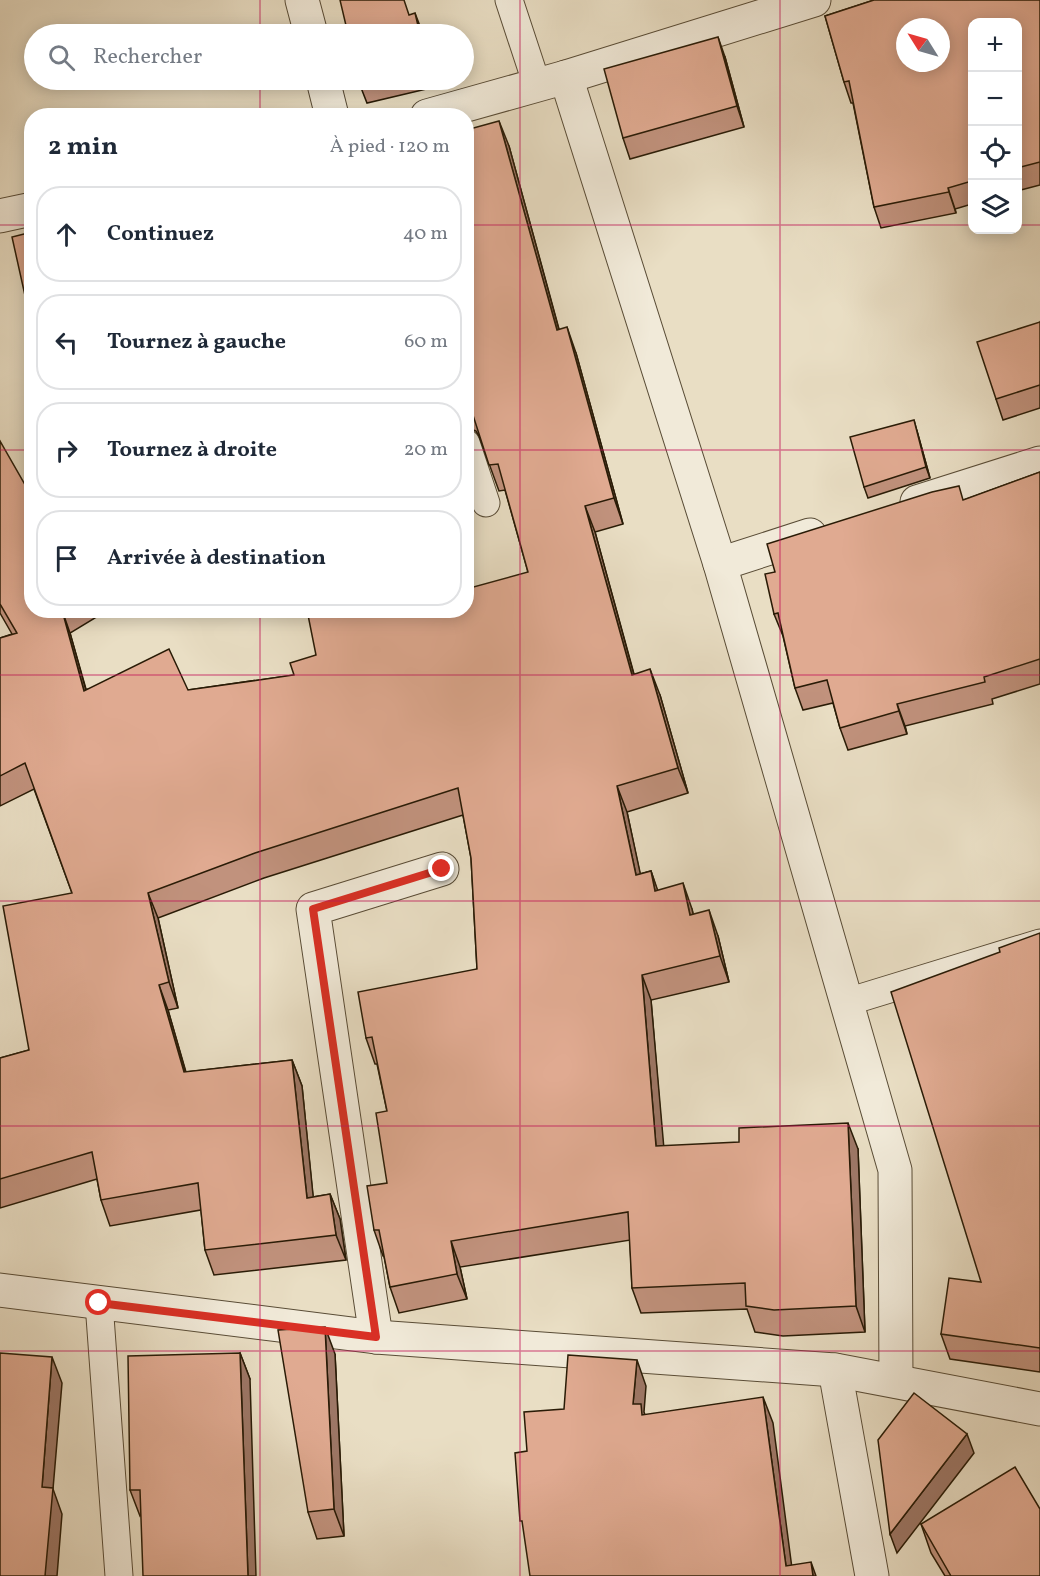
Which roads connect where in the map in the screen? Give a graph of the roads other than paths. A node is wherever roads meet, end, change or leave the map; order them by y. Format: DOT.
graph roads {
  1 [pos="302,0"];
  2 [pos="509,0"];
  3 [pos="814,0"];
  4 [pos="308,24"];
  5 [pos="551,81"];
  6 [pos="326,90"];
  7 [pos="330,108"];
  8 [pos="455,108"];
  9 [pos="24,211"];
  10 [pos="0,216"];
  11 [pos="1040,463"];
  12 [pos="474,467"];
  13 [pos="486,503"];
  14 [pos="892,510"];
  15 [pos="834,528"];
  16 [pos="720,564"];
  17 [pos="442,869"];
  18 [pos="1040,943"];
  19 [pos="847,1002"];
  20 [pos="0,1290"];
  21 [pos="99,1303"];
  22 [pos="376,1337"];
  23 [pos="835,1370"];
  24 [pos="896,1381"];
  25 [pos="1040,1409"];
  26 [pos="119,1576"];
  27 [pos="872,1576"];
  1 -- 4 [label="street"];
  2 -- 5 [label="lane"];
  3 -- 5 [label="street"];
  5 -- 8 [label="street"];
  5 -- 16 [label="street"];
  6 -- 7 [label="street"];
  9 -- 10 [label="street"];
  11 -- 14 [label="street"];
  12 -- 13 [label="lane"];
  15 -- 16 [label="street"];
  16 -- 19 [label="street"];
  17 -- 22 [label="street"];
  18 -- 19 [label="lane"];
  19 -- 24 [label="street"];
  20 -- 21 [label="street"];
  21 -- 22 [label="street"];
  21 -- 26 [label="lane"];
  22 -- 23 [label="street"];
  23 -- 24 [label="street"];
  23 -- 27 [label="street"];
  24 -- 25 [label="street"];
}
